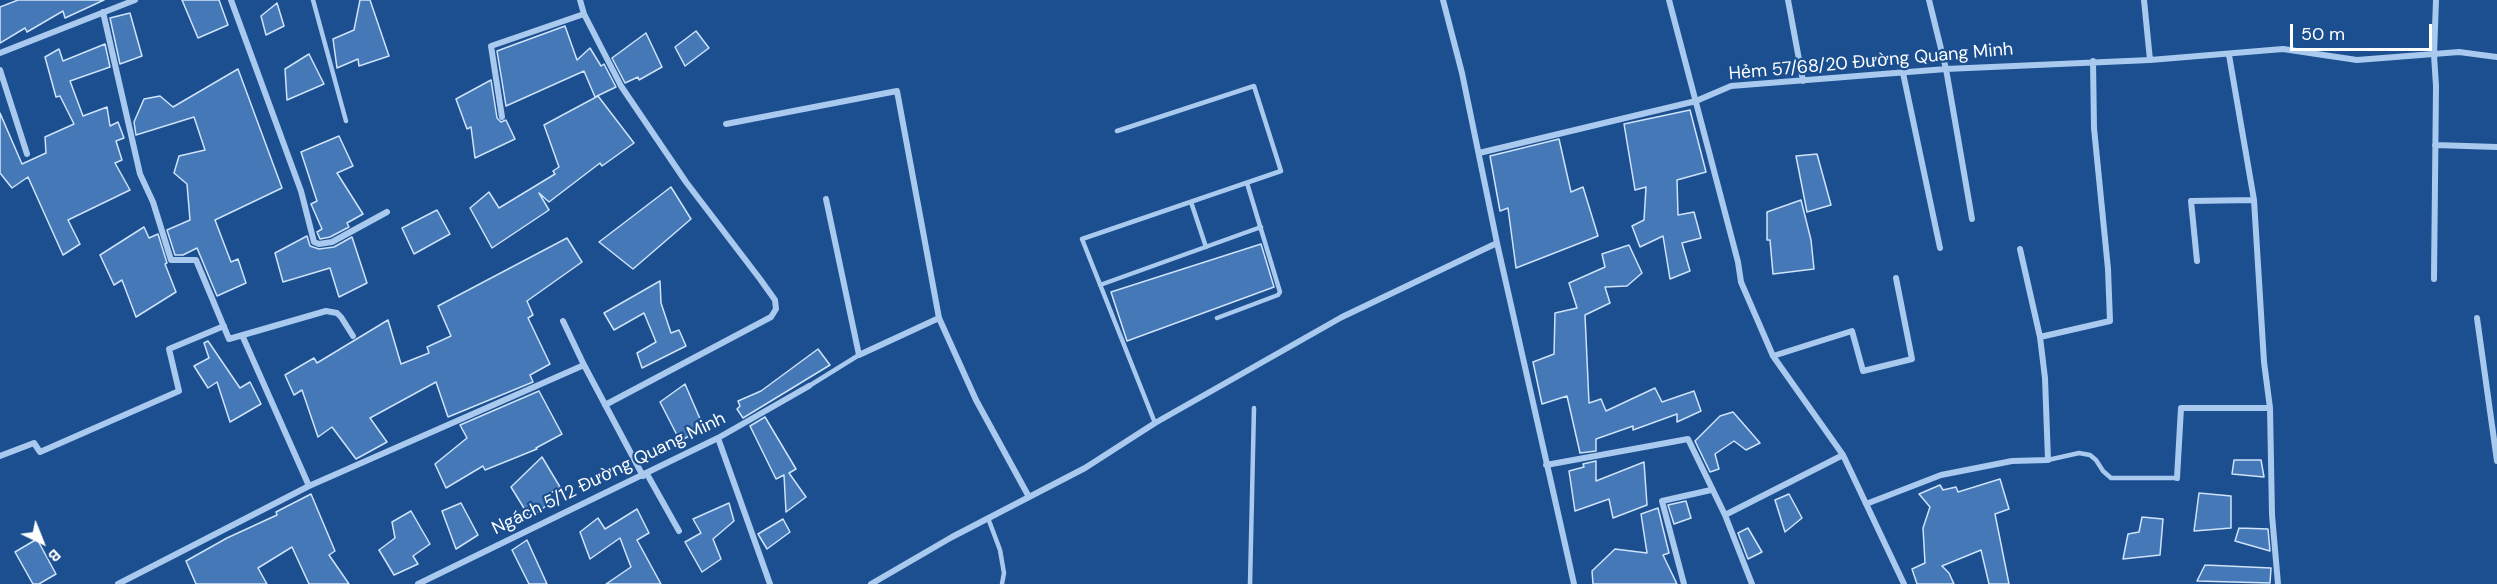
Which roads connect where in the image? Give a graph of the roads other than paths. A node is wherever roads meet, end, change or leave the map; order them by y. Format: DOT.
graph roads {
  1 [pos="135,0"];
  2 [pos="231,0"];
  3 [pos="313,0"];
  4 [pos="580,0"];
  5 [pos="1443,0"];
  6 [pos="1669,0"];
  7 [pos="1788,0"];
  8 [pos="1929,0"];
  9 [pos="2144,0"];
  10 [pos="2436,0"];
  11 [pos="104,12"];
  12 [pos="584,14"];
  13 [pos="0,54"];
  14 [pos="2229,55"];
  15 [pos="2434,55"];
  16 [pos="2497,57"];
  17 [pos="2150,60"];
  18 [pos="2093,61"];
  19 [pos="1946,69"];
  20 [pos="0,70"];
  21 [pos="1903,73"];
  22 [pos="1803,81"];
  23 [pos="1696,101"];
  24 [pos="502,117"];
  25 [pos="345,121"];
  26 [pos="726,124"];
  27 [pos="1117,132"];
  28 [pos="2435,145"];
  29 [pos="2497,147"];
  30 [pos="1479,153"];
  31 [pos="27,154"];
  32 [pos="1247,183"];
  33 [pos="826,199"];
  34 [pos="2254,200"];
  35 [pos="1191,202"];
  36 [pos="387,212"];
  37 [pos="1972,219"];
  38 [pos="1261,227"];
  39 [pos="1497,243"];
  40 [pos="1206,247"];
  41 [pos="1940,248"];
  42 [pos="2020,249"];
  43 [pos="2197,261"];
  44 [pos="1896,278"];
  45 [pos="2434,279"];
  46 [pos="1100,285"];
  47 [pos="939,318"];
  48 [pos="1217,318"];
  49 [pos="2477,318"];
  50 [pos="563,321"];
  51 [pos="224,326"];
  52 [pos="242,335"];
  53 [pos="353,336"];
  54 [pos="2040,336"];
  55 [pos="859,355"];
  56 [pos="1773,356"];
  57 [pos="584,365"];
  58 [pos="809,386"];
  59 [pos="605,405"];
  60 [pos="1254,408"];
  61 [pos="2270,408"];
  62 [pos="1155,423"];
  63 [pos="718,438"];
  64 [pos="1843,455"];
  65 [pos="0,456"];
  66 [pos="2048,460"];
  67 [pos="2497,461"];
  68 [pos="1546,465"];
  69 [pos="645,475"];
  70 [pos="2177,478"];
  71 [pos="309,486"];
  72 [pos="1711,490"];
  73 [pos="1029,497"];
  74 [pos="1866,504"];
  75 [pos="1725,515"];
  76 [pos="988,518"];
  77 [pos="679,531"];
  78 [pos="118,584"];
  79 [pos="418,584"];
  80 [pos="770,584"];
  81 [pos="871,584"];
  82 [pos="1002,584"];
  83 [pos="1250,584"];
  84 [pos="1574,584"];
  85 [pos="1684,584"];
  86 [pos="1752,584"];
  87 [pos="1904,584"];
  88 [pos="2278,584"];
  1 -- 11 [label="street"];
  2 -- 36 [label="street"];
  3 -- 25 [label="lane"];
  4 -- 12 [label="street"];
  5 -- 30 [label="street"];
  6 -- 23 [label="street"];
  7 -- 22 [label="street"];
  8 -- 19 [label="street"];
  9 -- 17 [label="street"];
  10 -- 15 [label="street"];
  11 -- 13 [label="street"];
  11 -- 51 [label="street"];
  12 -- 24 [label="street"];
  12 -- 59 [label="street"];
  14 -- 15 [label="street, Hẻm 57/68/20 Đường Quang Minh"];
  14 -- 17 [label="street, Hẻm 57/68/20 Đường Quang Minh"];
  14 -- 34 [label="street"];
  15 -- 16 [label="street, Hẻm 57/68/20 Đường Quang Minh"];
  15 -- 28 [label="street"];
  17 -- 18 [label="street, Hẻm 57/68/20 Đường Quang Minh"];
  18 -- 19 [label="street, Hẻm 57/68/20 Đường Quang Minh"];
  18 -- 54 [label="street"];
  19 -- 21 [label="street, Hẻm 57/68/20 Đường Quang Minh"];
  19 -- 37 [label="street"];
  20 -- 31 [label="street"];
  21 -- 22 [label="street, Hẻm 57/68/20 Đường Quang Minh"];
  21 -- 41 [label="street"];
  22 -- 23 [label="street, Hẻm 57/68/20 Đường Quang Minh"];
  23 -- 30 [label="street, Hẻm 57/68/20 Đường Quang Minh"];
  23 -- 56 [label="street"];
  26 -- 47 [label="street"];
  27 -- 32 [label="lane"];
  28 -- 29 [label="street"];
  28 -- 45 [label="street"];
  30 -- 39 [label="street"];
  32 -- 35 [label="lane"];
  32 -- 38 [label="lane"];
  33 -- 55 [label="street"];
  34 -- 43 [label="street"];
  34 -- 61 [label="street"];
  35 -- 40 [label="lane"];
  35 -- 46 [label="lane"];
  38 -- 40 [label="lane"];
  38 -- 48 [label="lane"];
  39 -- 62 [label="street"];
  39 -- 68 [label="street"];
  40 -- 46 [label="lane"];
  42 -- 54 [label="street"];
  44 -- 56 [label="street"];
  46 -- 62 [label="lane"];
  47 -- 55 [label="street"];
  47 -- 73 [label="street"];
  49 -- 67 [label="street"];
  50 -- 57 [label="street"];
  51 -- 52 [label="street"];
  51 -- 65 [label="street"];
  52 -- 53 [label="street"];
  52 -- 71 [label="street"];
  54 -- 66 [label="street"];
  55 -- 58 [label="lane"];
  56 -- 64 [label="street"];
  57 -- 59 [label="street"];
  57 -- 71 [label="street"];
  58 -- 63 [label="street, Ngách 5/12 Đường Quang Minh"];
  59 -- 69 [label="street"];
  60 -- 83 [label="lane"];
  61 -- 70 [label="street"];
  61 -- 88 [label="street"];
  62 -- 73 [label="street"];
  63 -- 69 [label="street, Ngách 5/12 Đường Quang Minh"];
  63 -- 80 [label="street"];
  64 -- 74 [label="street"];
  64 -- 75 [label="street"];
  66 -- 70 [label="lane"];
  66 -- 74 [label="street"];
  68 -- 72 [label="street"];
  68 -- 84 [label="street"];
  69 -- 77 [label="street"];
  69 -- 79 [label="street, Ngách 5/12 Đường Quang Minh"];
  71 -- 78 [label="street"];
  72 -- 75 [label="street"];
  72 -- 85 [label="street"];
  73 -- 76 [label="street"];
  74 -- 87 [label="street"];
  75 -- 86 [label="street"];
  76 -- 81 [label="street"];
  76 -- 82 [label="lane"];
}
